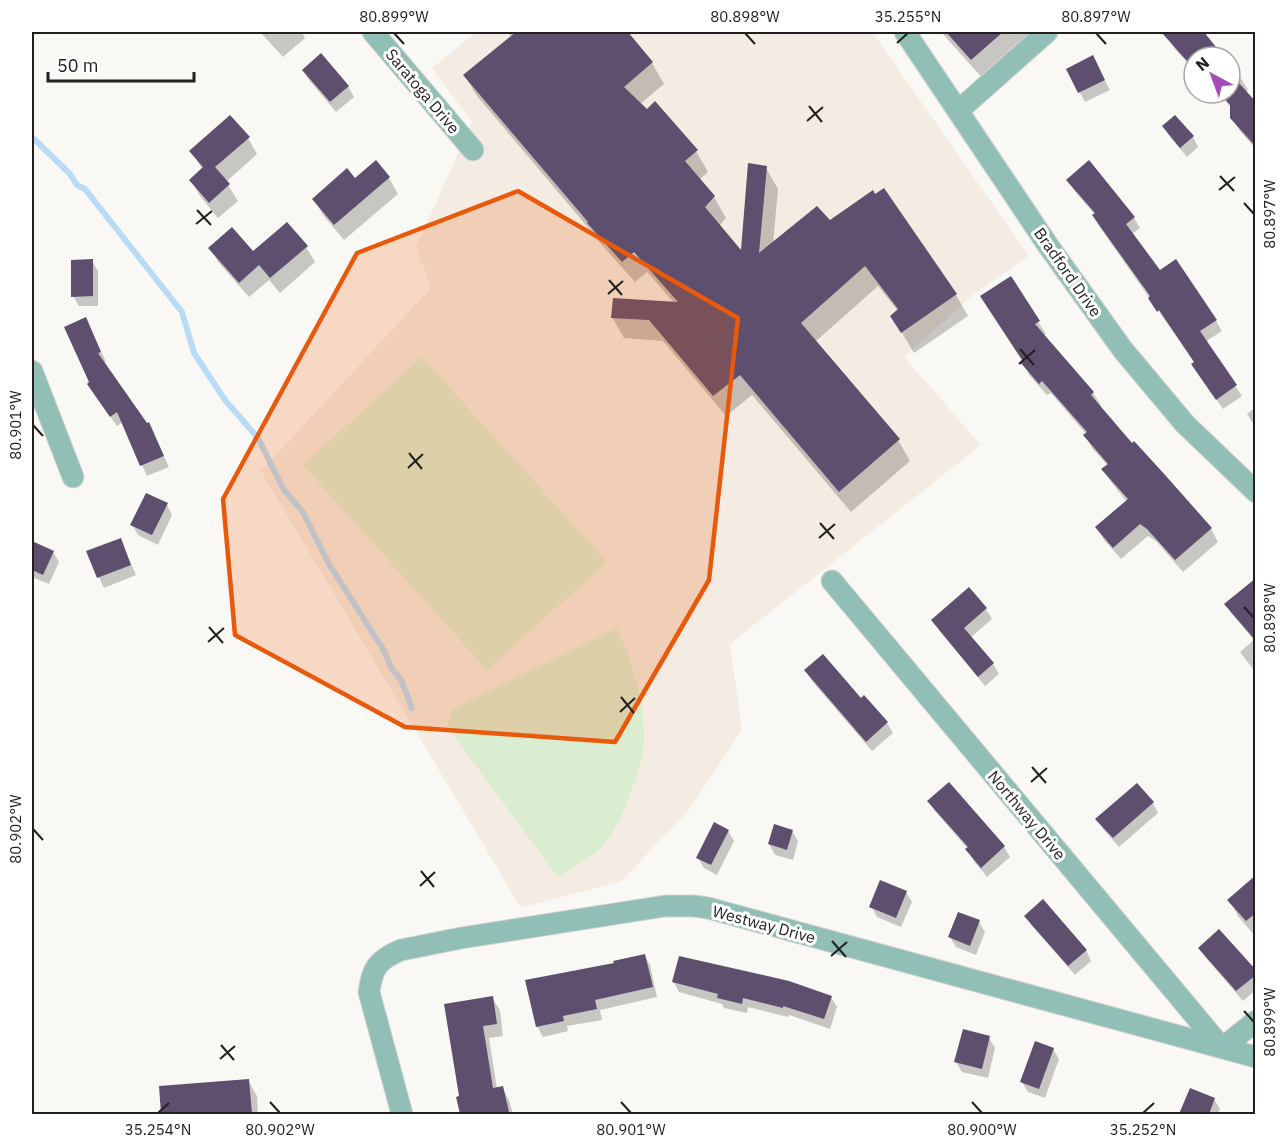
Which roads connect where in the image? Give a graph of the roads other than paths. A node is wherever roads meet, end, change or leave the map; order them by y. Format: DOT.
graph roads {
  1 [pos="373,32"];
  2 [pos="905,32"];
  3 [pos="1047,32"];
  4 [pos="958,111"];
  5 [pos="473,150"];
  6 [pos="32,371"];
  7 [pos="73,477"];
  8 [pos="1256,492"];
  9 [pos="832,582"];
  10 [pos="1256,1021"];
  11 [pos="1222,1048"];
  12 [pos="1256,1057"];
  13 [pos="402,1114"];
  1 -- 5 [label="street, Saratoga Drive"];
  2 -- 4 [label="street, Bradford Drive"];
  3 -- 4 [label="street"];
  4 -- 8 [label="street, Bradford Drive"];
  6 -- 7 [label="street"];
  9 -- 11 [label="street, Northway Drive"];
  10 -- 11 [label="street"];
  11 -- 12 [label="street, Westway Drive"];
  11 -- 13 [label="street, Westway Drive"];
}
